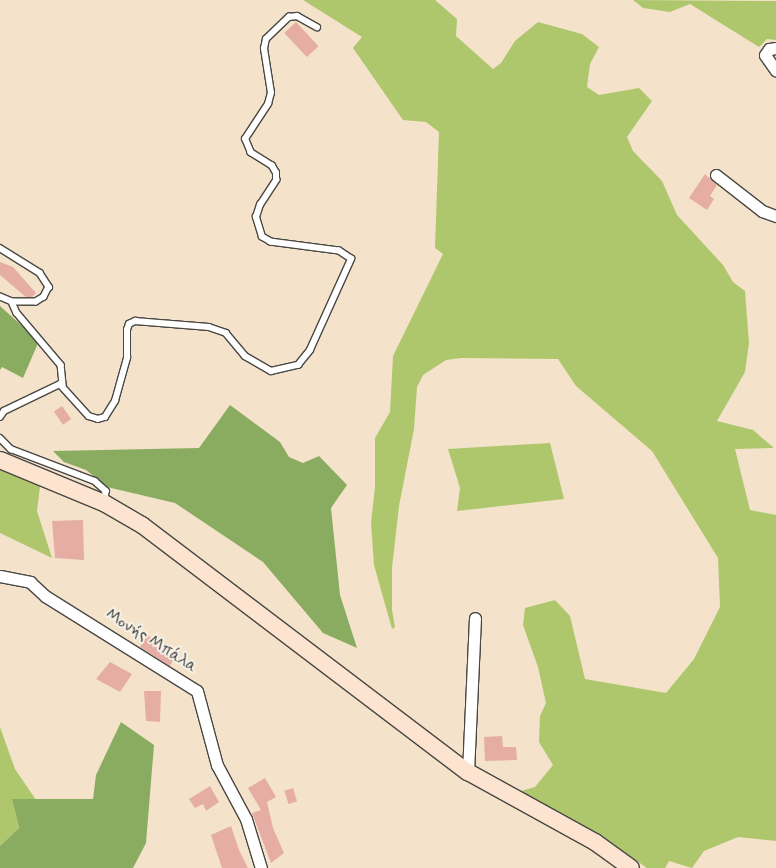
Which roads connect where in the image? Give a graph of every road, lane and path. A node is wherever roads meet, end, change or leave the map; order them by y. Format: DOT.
graph roads {
  1 [pos="318,27"];
  2 [pos="776,48"];
  3 [pos="776,71"];
  4 [pos="716,175"];
  5 [pos="776,216"];
  6 [pos="0,248"];
  7 [pos="0,297"];
  8 [pos="12,302"];
  9 [pos="63,385"];
  10 [pos="0,417"];
  11 [pos="0,438"];
  12 [pos="0,460"];
  13 [pos="104,503"];
  14 [pos="0,576"];
  15 [pos="474,618"];
  16 [pos="468,772"];
  17 [pos="261,868"];
  18 [pos="631,868"];
  1 -- 9 [label="lane"];
  2 -- 3 [label="street"];
  4 -- 5 [label="street"];
  6 -- 8 [label="lane"];
  7 -- 8 [label="lane"];
  8 -- 9 [label="lane"];
  9 -- 10 [label="lane"];
  11 -- 13 [label="lane"];
  12 -- 13 [label="street"];
  13 -- 16 [label="street"];
  14 -- 17 [label="street, Μονής Μπάλα"];
  15 -- 16 [label="street"];
  16 -- 18 [label="street"];
}
